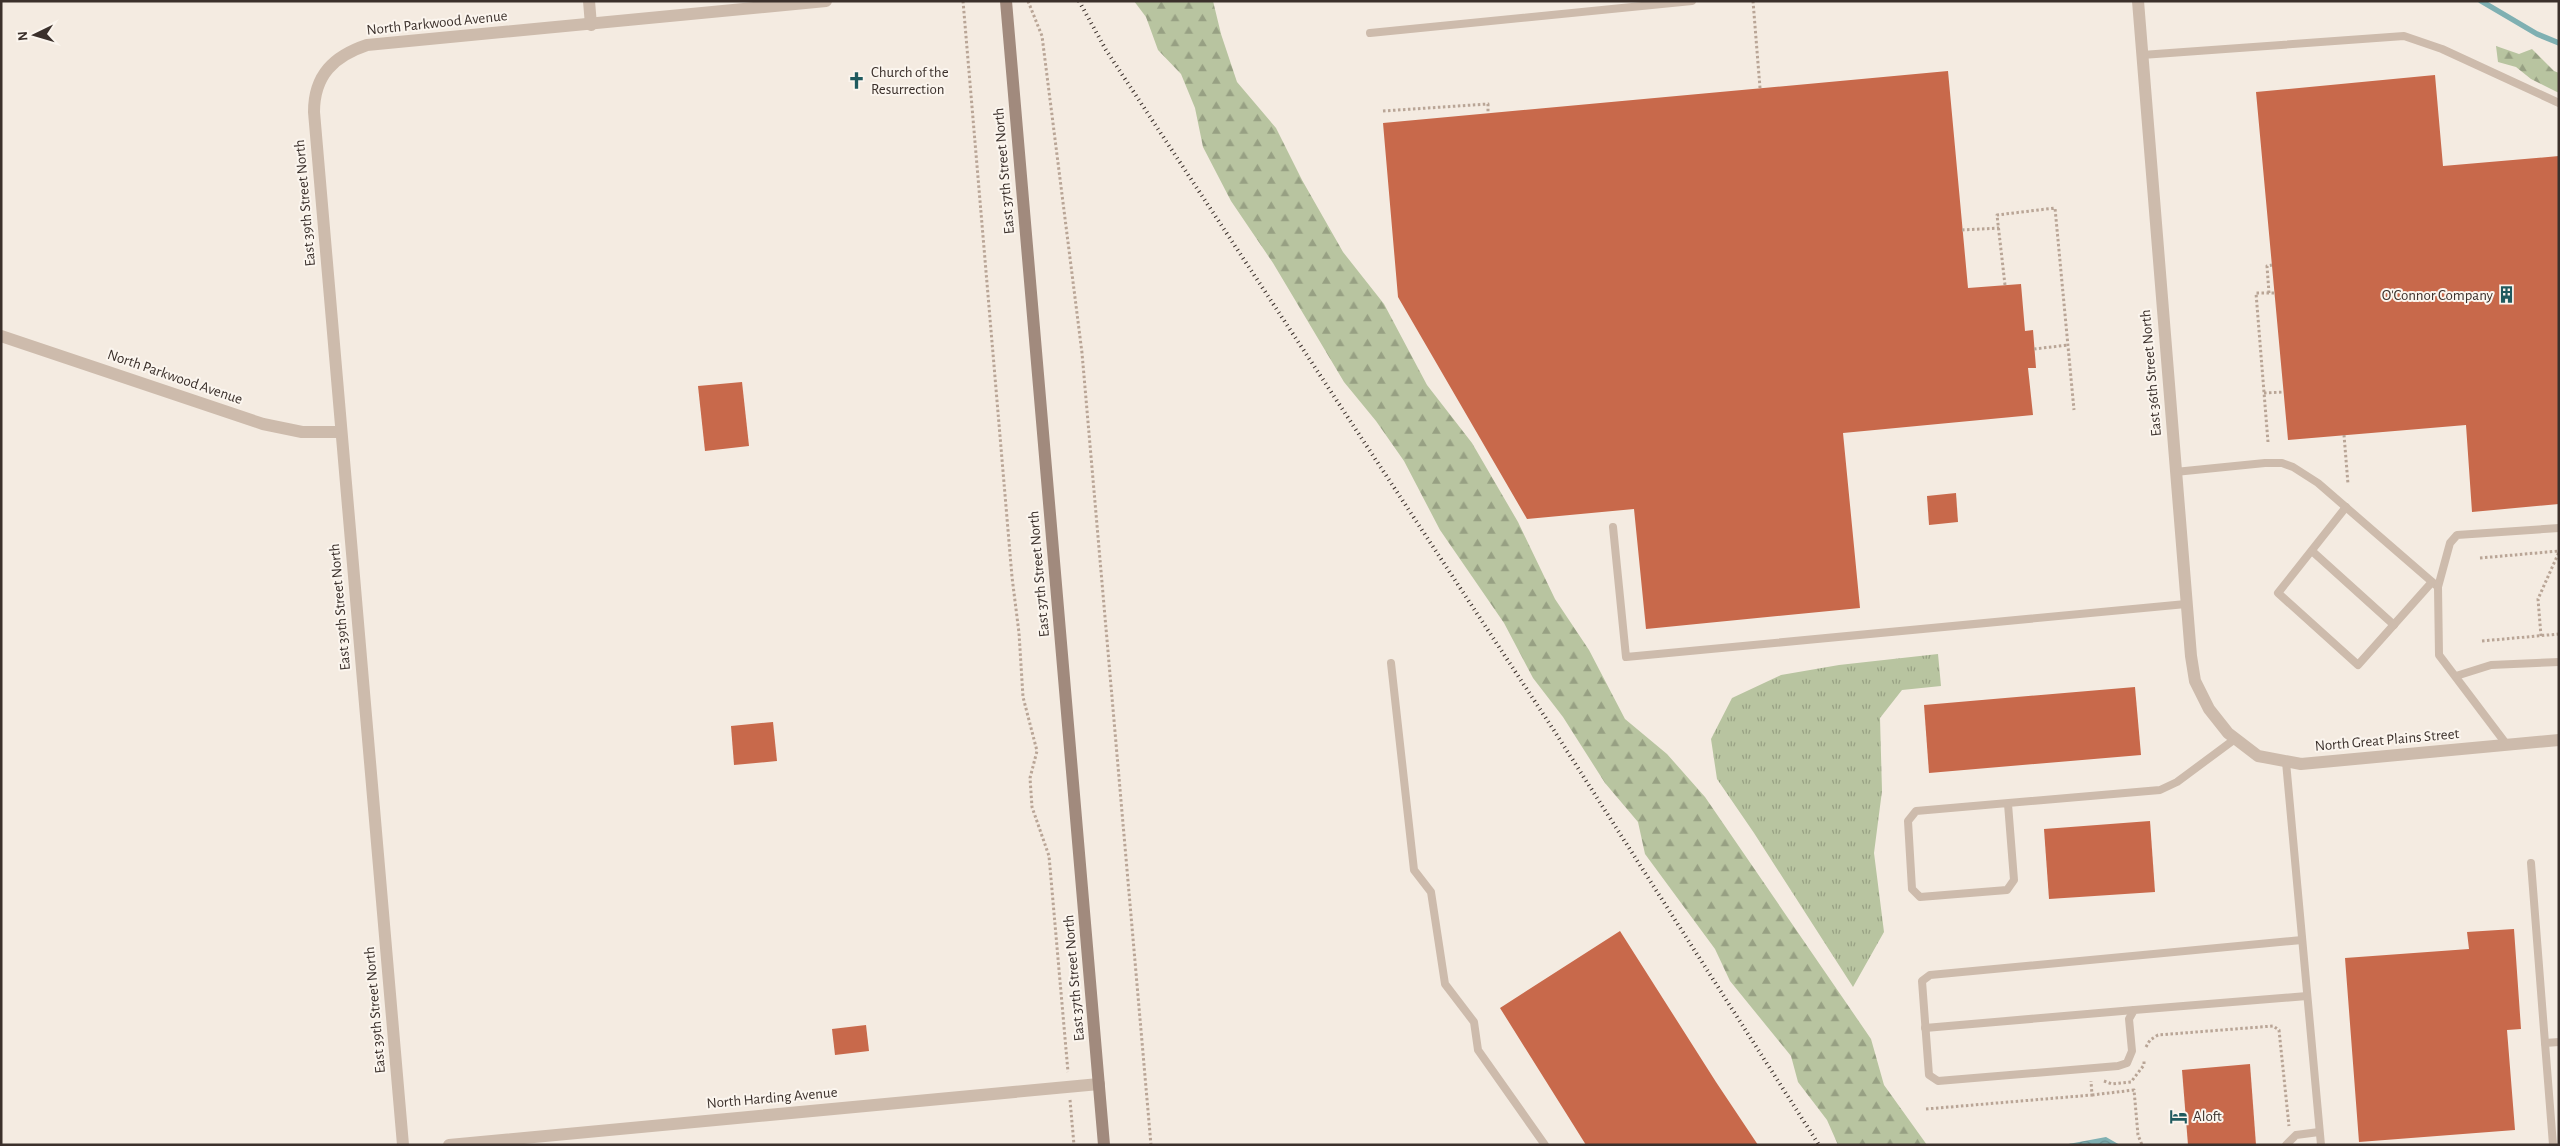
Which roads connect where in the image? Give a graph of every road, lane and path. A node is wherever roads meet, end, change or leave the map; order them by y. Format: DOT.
graph roads {
  1 [pos="589,1"];
  2 [pos="826,1"];
  3 [pos="963,1"];
  4 [pos="1006,1"];
  5 [pos="1028,1"];
  6 [pos="1692,1"];
  7 [pos="1753,1"];
  8 [pos="2138,1"];
  9 [pos="591,25"];
  10 [pos="1370,33"];
  11 [pos="2142,55"];
  12 [pos="328,69"];
  13 [pos="1760,88"];
  14 [pos="2559,103"];
  15 [pos="1383,112"];
  16 [pos="1488,113"];
  17 [pos="1998,228"];
  18 [pos="1962,230"];
  19 [pos="2272,265"];
  20 [pos="2005,285"];
  21 [pos="2269,293"];
  22 [pos="2275,293"];
  23 [pos="1,336"];
  24 [pos="2068,344"];
  25 [pos="2034,349"];
  26 [pos="2284,392"];
  27 [pos="2264,393"];
  28 [pos="2074,410"];
  29 [pos="341,432"];
  30 [pos="2344,435"];
  31 [pos="2268,442"];
  32 [pos="2175,472"];
  33 [pos="2348,484"];
  34 [pos="2346,507"];
  35 [pos="1613,527"];
  36 [pos="2559,528"];
  37 [pos="2312,551"];
  38 [pos="2559,551"];
  39 [pos="2480,558"];
  40 [pos="2435,584"];
  41 [pos="2186,604"];
  42 [pos="2394,625"];
  43 [pos="2559,634"];
  44 [pos="2541,636"];
  45 [pos="2482,641"];
  46 [pos="2559,662"];
  47 [pos="1391,663"];
  48 [pos="2456,676"];
  49 [pos="2232,736"];
  50 [pos="2559,740"];
  51 [pos="2506,745"];
  52 [pos="2286,762"];
  53 [pos="2008,804"];
  54 [pos="2531,863"];
  55 [pos="2302,940"];
  56 [pos="2307,996"];
  57 [pos="2134,1010"];
  58 [pos="1925,1028"];
  59 [pos="2559,1042"];
  60 [pos="2545,1043"];
  61 [pos="2131,1082"];
  62 [pos="1099,1084"];
  63 [pos="1069,1087"];
  64 [pos="2134,1090"];
  65 [pos="2092,1095"];
  66 [pos="1926,1109"];
  67 [pos="2284,1131"];
  68 [pos="2319,1132"];
  69 [pos="403,1145"];
  70 [pos="448,1145"];
  71 [pos="1074,1145"];
  72 [pos="1104,1145"];
  73 [pos="1152,1145"];
  74 [pos="1545,1145"];
  75 [pos="2142,1145"];
  76 [pos="2286,1145"];
  77 [pos="2321,1145"];
  78 [pos="2553,1145"];
  1 -- 9 [label="street"];
  2 -- 9 [label="street, North Parkwood Avenue"];
  3 -- 63 [label="path"];
  4 -- 62 [label="main road, East 37th Street North"];
  5 -- 73 [label="path"];
  6 -- 10 [label="lane"];
  7 -- 13 [label="path"];
  8 -- 11 [label="street, East 36th Street North"];
  9 -- 12 [label="street, North Parkwood Avenue"];
  11 -- 14 [label="lane"];
  11 -- 32 [label="street, East 36th Street North"];
  12 -- 29 [label="street, East 39th Street North"];
  15 -- 16 [label="path"];
  17 -- 18 [label="path"];
  17 -- 20 [label="path"];
  17 -- 24 [label="path"];
  19 -- 21 [label="path"];
  21 -- 22 [label="path"];
  21 -- 27 [label="path"];
  23 -- 29 [label="street, North Parkwood Avenue"];
  24 -- 25 [label="path"];
  24 -- 28 [label="path"];
  26 -- 27 [label="path"];
  27 -- 31 [label="path"];
  29 -- 69 [label="street, East 39th Street North"];
  30 -- 33 [label="path"];
  32 -- 34 [label="lane"];
  32 -- 41 [label="street, East 36th Street North"];
  34 -- 37 [label="lane"];
  34 -- 40 [label="lane"];
  35 -- 41 [label="lane"];
  36 -- 40 [label="lane"];
  37 -- 42 [label="lane"];
  37 -- 42 [label="lane"];
  38 -- 39 [label="path"];
  38 -- 44 [label="path"];
  40 -- 42 [label="lane"];
  40 -- 48 [label="lane"];
  41 -- 49 [label="street, East 36th Street North"];
  43 -- 44 [label="path"];
  44 -- 45 [label="path"];
  46 -- 48 [label="lane"];
  47 -- 74 [label="lane"];
  48 -- 51 [label="lane"];
  49 -- 52 [label="street, North Great Plains Street"];
  49 -- 53 [label="lane"];
  50 -- 51 [label="street, North Great Plains Street"];
  51 -- 52 [label="street, North Great Plains Street"];
  52 -- 55 [label="lane"];
  53 -- 53 [label="lane"];
  54 -- 60 [label="lane"];
  55 -- 56 [label="lane"];
  55 -- 58 [label="lane"];
  56 -- 57 [label="lane"];
  56 -- 68 [label="lane"];
  57 -- 58 [label="lane"];
  57 -- 58 [label="lane"];
  59 -- 60 [label="lane"];
  60 -- 78 [label="lane"];
  61 -- 64 [label="path"];
  61 -- 65 [label="path"];
  61 -- 67 [label="path"];
  62 -- 63 [label="street, North Harding Avenue"];
  62 -- 72 [label="main road, East 37th Street North"];
  63 -- 70 [label="street, North Harding Avenue"];
  63 -- 71 [label="path"];
  64 -- 65 [label="path"];
  64 -- 75 [label="path"];
  65 -- 66 [label="path"];
  68 -- 76 [label="lane"];
  68 -- 77 [label="lane"];
}
